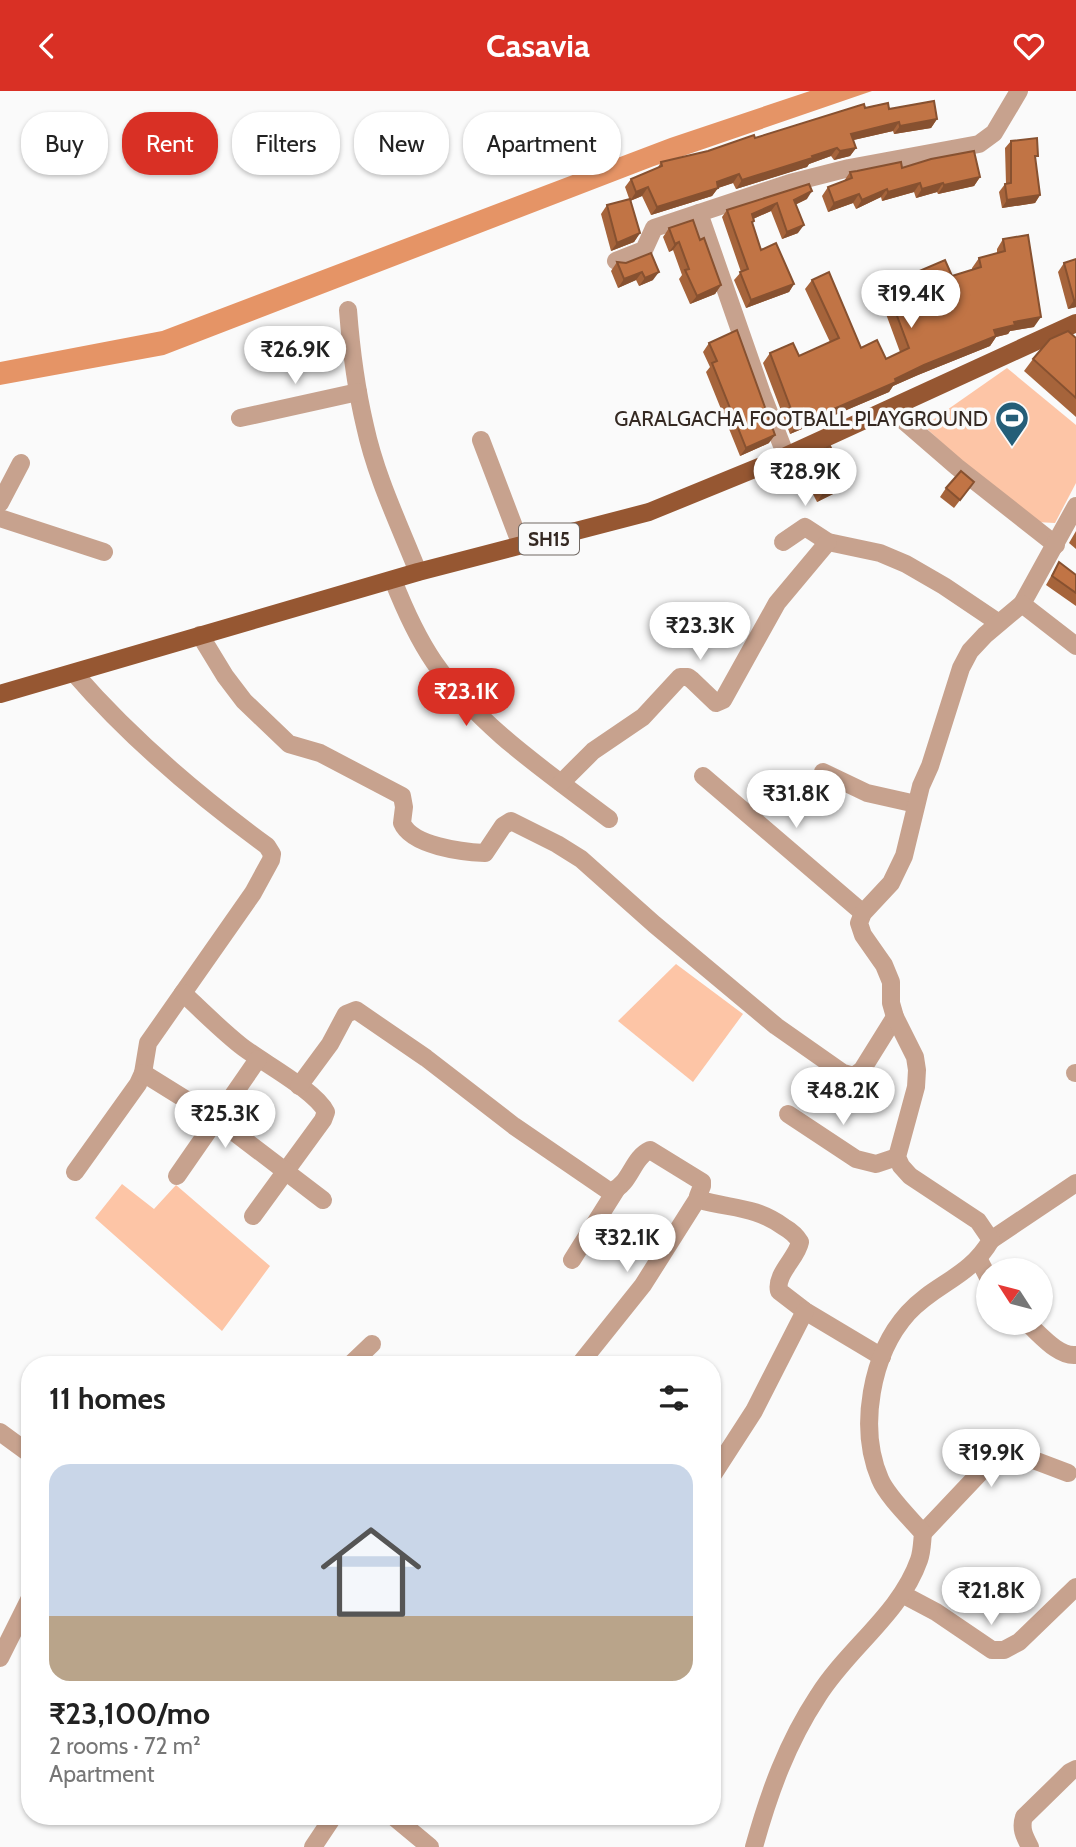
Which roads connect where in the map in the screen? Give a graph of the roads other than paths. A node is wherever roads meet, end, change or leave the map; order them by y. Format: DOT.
graph roads {
  1 [pos="1019,91"];
  2 [pos="699,213"];
  3 [pos="616,261"];
  4 [pos="348,310"];
  5 [pos="1076,323"];
  6 [pos="358,391"];
  7 [pos="890,409"];
  8 [pos="240,418"];
  9 [pos="481,440"];
  10 [pos="786,456"];
  11 [pos="21,463"];
  12 [pos="0,503"];
  13 [pos="1076,506"];
  14 [pos="0,517"];
  15 [pos="783,542"];
  16 [pos="828,542"];
  17 [pos="521,545"];
  18 [pos="1056,545"];
  19 [pos="104,552"];
  20 [pos="418,572"];
  21 [pos="393,580"];
  22 [pos="1022,604"];
  23 [pos="999,623"];
  24 [pos="200,635"];
  25 [pos="1076,646"];
  26 [pos="74,673"];
  27 [pos="0,694"];
  28 [pos="822,772"];
  29 [pos="704,776"];
  30 [pos="561,783"];
  31 [pos="916,804"];
  32 [pos="609,819"];
  33 [pos="863,913"];
  34 [pos="183,993"];
  35 [pos="895,1017"];
  36 [pos="258,1059"];
  37 [pos="143,1073"];
  38 [pos="299,1086"];
  39 [pos="788,1114"];
  40 [pos="217,1119"];
  41 [pos="897,1157"];
  42 [pos="75,1172"];
  43 [pos="285,1173"];
  44 [pos="177,1176"];
  45 [pos="1076,1183"];
  46 [pos="615,1190"];
  47 [pos="698,1198"];
  48 [pos="323,1200"];
  49 [pos="253,1216"];
  50 [pos="991,1240"];
  51 [pos="980,1258"];
  52 [pos="572,1260"];
  53 [pos="976,1262"];
  54 [pos="805,1311"];
  55 [pos="1041,1335"];
  56 [pos="372,1344"];
  57 [pos="1076,1355"];
  58 [pos="359,1356"];
  59 [pos="586,1356"];
  60 [pos="882,1357"];
  61 [pos="0,1432"];
  62 [pos="21,1447"];
  63 [pos="721,1462"];
  64 [pos="1068,1473"];
  65 [pos="922,1533"];
  66 [pos="1076,1587"];
  67 [pos="902,1594"];
  68 [pos="21,1616"];
  69 [pos="0,1658"];
  70 [pos="1076,1769"];
  71 [pos="328,1825"];
  72 [pos="404,1825"];
  73 [pos="313,1847"];
  74 [pos="430,1847"];
  75 [pos="754,1847"];
  76 [pos="1030,1847"];
  1 -- 2 [label="street"];
  2 -- 3 [label="street"];
  2 -- 10 [label="street"];
  4 -- 6 [label="street"];
  5 -- 7 [label="main road, SH15"];
  6 -- 8 [label="street"];
  6 -- 20 [label="street"];
  7 -- 10 [label="main road, SH15"];
  7 -- 18 [label="street"];
  9 -- 17 [label="street"];
  10 -- 17 [label="main road, SH15"];
  11 -- 12 [label="street"];
  13 -- 18 [label="street"];
  14 -- 19 [label="street"];
  15 -- 16 [label="street"];
  16 -- 23 [label="street"];
  16 -- 30 [label="street"];
  17 -- 20 [label="main road, SH15"];
  18 -- 22 [label="street"];
  20 -- 21 [label="main road, SH15"];
  21 -- 24 [label="main road, SH15"];
  21 -- 30 [label="street"];
  22 -- 23 [label="street"];
  22 -- 25 [label="street"];
  23 -- 31 [label="street"];
  24 -- 26 [label="main road, SH15"];
  24 -- 35 [label="street"];
  26 -- 27 [label="main road, SH15"];
  26 -- 34 [label="street"];
  28 -- 31 [label="street"];
  29 -- 33 [label="street"];
  30 -- 32 [label="street"];
  31 -- 33 [label="street"];
  33 -- 35 [label="street"];
  34 -- 36 [label="street"];
  34 -- 37 [label="street"];
  35 -- 41 [label="street"];
  36 -- 38 [label="street"];
  36 -- 40 [label="street"];
  37 -- 40 [label="street"];
  37 -- 42 [label="street"];
  38 -- 43 [label="street"];
  38 -- 46 [label="street"];
  39 -- 41 [label="street"];
  40 -- 43 [label="street"];
  40 -- 44 [label="street"];
  41 -- 50 [label="street"];
  43 -- 48 [label="street"];
  43 -- 49 [label="street"];
  45 -- 50 [label="street"];
  46 -- 47 [label="street"];
  46 -- 52 [label="street"];
  47 -- 54 [label="street"];
  47 -- 59 [label="street"];
  50 -- 51 [label="street"];
  53 -- 60 [label="street"];
  54 -- 60 [label="street"];
  54 -- 63 [label="street"];
  55 -- 57 [label="street"];
  56 -- 58 [label="street"];
  60 -- 65 [label="street"];
  61 -- 62 [label="street"];
  64 -- 65 [label="street"];
  65 -- 67 [label="street"];
  66 -- 67 [label="street"];
  67 -- 75 [label="street"];
  68 -- 69 [label="street"];
  70 -- 76 [label="street"];
  71 -- 73 [label="street"];
  72 -- 74 [label="street"];
}
